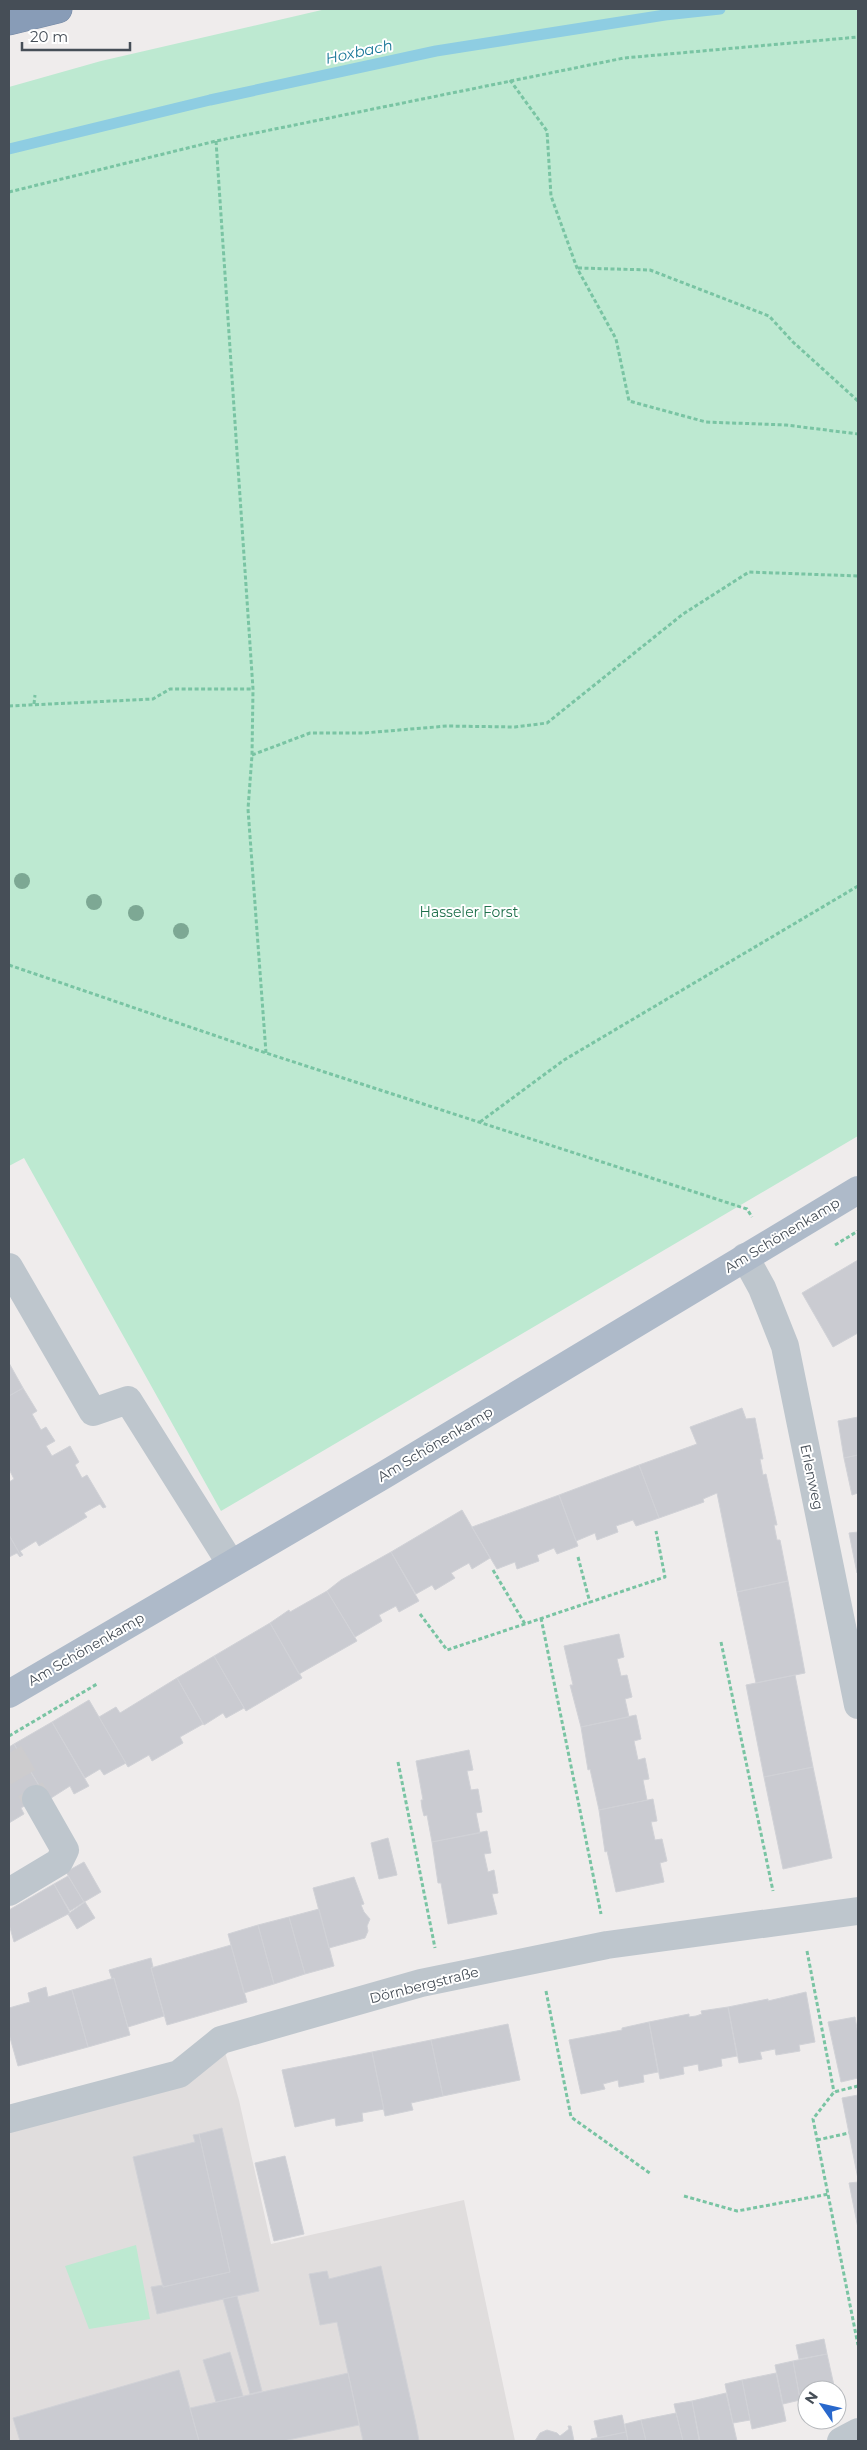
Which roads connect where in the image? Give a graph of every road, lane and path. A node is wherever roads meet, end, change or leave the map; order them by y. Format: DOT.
graph roads {
  1 [pos="58,9"];
  2 [pos="9,21"];
  3 [pos="858,37"];
  4 [pos="510,80"];
  5 [pos="216,140"];
  6 [pos="9,192"];
  7 [pos="577,268"];
  8 [pos="858,401"];
  9 [pos="858,434"];
  10 [pos="858,576"];
  11 [pos="253,690"];
  12 [pos="35,696"];
  13 [pos="34,704"];
  14 [pos="9,706"];
  15 [pos="252,755"];
  16 [pos="858,886"];
  17 [pos="9,965"];
  18 [pos="266,1053"];
  19 [pos="479,1122"];
  20 [pos="858,1190"];
  21 [pos="769,1242"];
  22 [pos="745,1256"];
  23 [pos="9,1267"];
  24 [pos="656,1531"];
  25 [pos="578,1558"];
  26 [pos="231,1564"];
  27 [pos="493,1570"];
  28 [pos="590,1603"];
  29 [pos="420,1614"];
  30 [pos="541,1618"];
  31 [pos="525,1624"];
  32 [pos="721,1642"];
  33 [pos="9,1694"];
  34 [pos="858,1705"];
  35 [pos="398,1762"];
  36 [pos="36,1799"];
  37 [pos="9,1892"];
  38 [pos="858,1911"];
  39 [pos="790,1920"];
  40 [pos="607,1945"];
  41 [pos="539,1958"];
  42 [pos="442,1979"];
  43 [pos="858,2086"];
  44 [pos="834,2092"];
  45 [pos="9,2119"];
  46 [pos="849,2133"];
  47 [pos="818,2140"];
  48 [pos="651,2174"];
  49 [pos="829,2194"];
  50 [pos="684,2196"];
  51 [pos="858,2345"];
  52 [pos="858,2432"];
  53 [pos="841,2441"];
  1 -- 2 [label="highway"];
  3 -- 4 [label="path"];
  4 -- 5 [label="path"];
  4 -- 7 [label="path"];
  5 -- 6 [label="path"];
  5 -- 11 [label="path"];
  7 -- 8 [label="path"];
  7 -- 9 [label="path"];
  10 -- 15 [label="path"];
  11 -- 13 [label="path"];
  11 -- 15 [label="path"];
  12 -- 13 [label="path"];
  13 -- 14 [label="path"];
  15 -- 18 [label="path"];
  16 -- 19 [label="path"];
  17 -- 18 [label="path"];
  18 -- 19 [label="path"];
  19 -- 21 [label="path"];
  20 -- 21 [label="main road, Am Schönenkamp"];
  21 -- 22 [label="main road, Am Schönenkamp"];
  22 -- 26 [label="main road, Am Schönenkamp"];
  22 -- 34 [label="street, Erlenweg"];
  23 -- 26 [label="street"];
  24 -- 28 [label="path"];
  25 -- 28 [label="path"];
  26 -- 33 [label="main road, Am Schönenkamp"];
  27 -- 31 [label="path"];
  28 -- 30 [label="path"];
  29 -- 31 [label="path"];
  30 -- 31 [label="path"];
  30 -- 40 [label="path"];
  32 -- 39 [label="path"];
  35 -- 42 [label="path"];
  36 -- 37 [label="street"];
  38 -- 39 [label="street, Dörnbergstraße"];
  39 -- 40 [label="street, Dörnbergstraße"];
  39 -- 44 [label="path"];
  40 -- 41 [label="street, Dörnbergstraße"];
  41 -- 42 [label="street, Dörnbergstraße"];
  41 -- 48 [label="path"];
  42 -- 45 [label="street, Dörnbergstraße"];
  43 -- 44 [label="path"];
  44 -- 47 [label="path"];
  46 -- 47 [label="path"];
  47 -- 49 [label="path"];
  49 -- 50 [label="path"];
  49 -- 51 [label="path"];
  52 -- 53 [label="street"];
}
